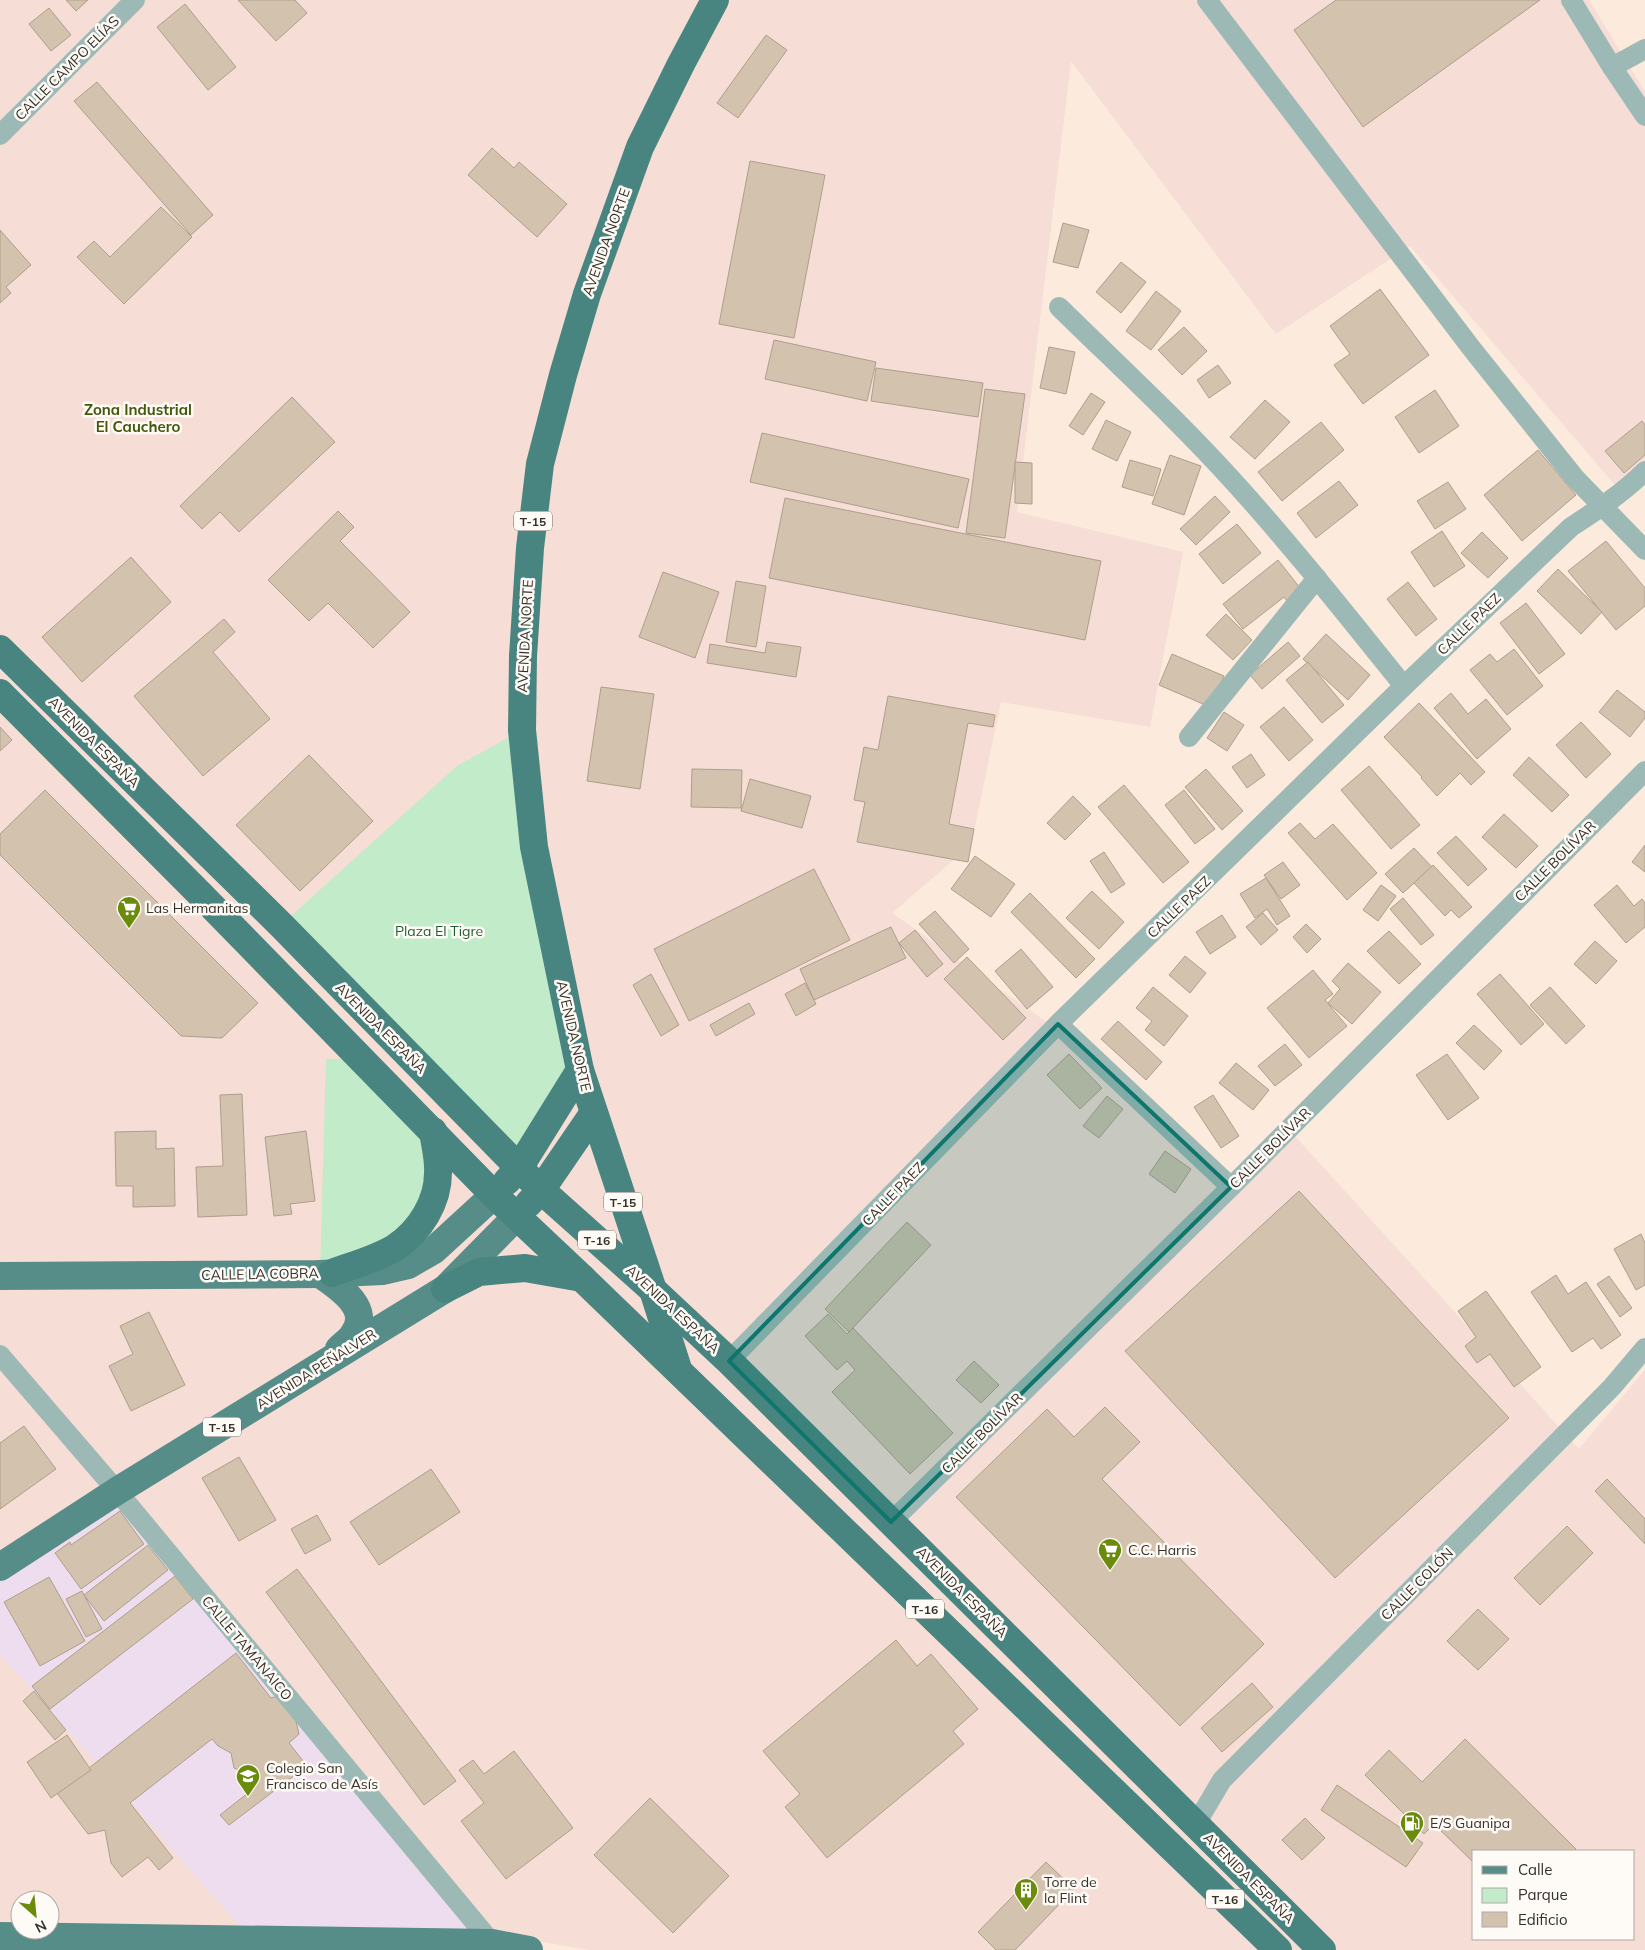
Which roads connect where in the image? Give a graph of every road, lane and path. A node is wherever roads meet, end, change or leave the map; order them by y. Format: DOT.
graph roads {
  1 [pos="134,0"];
  2 [pos="715,0"];
  3 [pos="1207,0"];
  4 [pos="1571,0"];
  5 [pos="1645,49"];
  6 [pos="1612,68"];
  7 [pos="1645,116"];
  8 [pos="0,136"];
  9 [pos="1059,307"];
  10 [pos="1645,471"];
  11 [pos="1602,507"];
  12 [pos="1645,550"];
  13 [pos="1317,578"];
  14 [pos="0,649"];
  15 [pos="1404,686"];
  16 [pos="0,693"];
  17 [pos="1189,737"];
  18 [pos="1645,771"];
  19 [pos="1058,1024"];
  20 [pos="580,1070"];
  21 [pos="594,1114"];
  22 [pos="433,1132"];
  23 [pos="519,1168"];
  24 [pos="1231,1187"];
  25 [pos="542,1190"];
  26 [pos="494,1195"];
  27 [pos="516,1217"];
  28 [pos="326,1273"];
  29 [pos="0,1276"];
  30 [pos="582,1278"];
  31 [pos="445,1288"];
  32 [pos="653,1290"];
  33 [pos="1645,1348"];
  34 [pos="0,1355"];
  35 [pos="729,1361"];
  36 [pos="320,1367"];
  37 [pos="678,1371"];
  38 [pos="117,1491"];
  39 [pos="892,1522"];
  40 [pos="0,1567"];
  41 [pos="1196,1824"];
  42 [pos="0,1936"];
  43 [pos="492,1944"];
  44 [pos="340,1946"];
  45 [pos="529,1950"];
  46 [pos="1278,1950"];
  47 [pos="1322,1950"];
  1 -- 8 [label="street, CALLE CAMPO ELÍAS"];
  2 -- 20 [label="highway, AVENIDA NORTE / T-15"];
  3 -- 11 [label="street"];
  4 -- 6 [label="street"];
  5 -- 6 [label="street"];
  6 -- 7 [label="street"];
  9 -- 13 [label="street"];
  10 -- 11 [label="street, CALLE PAEZ"];
  11 -- 12 [label="street"];
  11 -- 15 [label="street, CALLE PAEZ"];
  13 -- 15 [label="street"];
  13 -- 17 [label="street"];
  14 -- 23 [label="highway, AVENIDA ESPAÑA / T-16"];
  15 -- 19 [label="street, CALLE PAEZ"];
  16 -- 22 [label="highway, T-16"];
  18 -- 24 [label="street, CALLE BOLÍVAR"];
  19 -- 24 [label="street"];
  19 -- 35 [label="street, CALLE PAEZ"];
  20 -- 21 [label="highway, AVENIDA NORTE / T-15"];
  20 -- 23 [label="highway"];
  21 -- 25 [label="highway, T-15"];
  21 -- 32 [label="highway, AVENIDA NORTE / T-15"];
  22 -- 26 [label="highway, T-16"];
  22 -- 28 [label="highway"];
  23 -- 25 [label="highway, AVENIDA ESPAÑA / T-16"];
  23 -- 26 [label="highway"];
  24 -- 39 [label="street, CALLE BOLÍVAR"];
  25 -- 27 [label="highway, T-15"];
  25 -- 32 [label="highway, AVENIDA ESPAÑA / T-16"];
  26 -- 27 [label="highway, T-16"];
  26 -- 28 [label="main road, CALLE LA COBRA"];
  27 -- 30 [label="highway, T-16"];
  27 -- 31 [label="main road, AVENIDA PEÑALVER / T-15"];
  28 -- 29 [label="main road, CALLE LA COBRA"];
  28 -- 36 [label="main road, T-15"];
  30 -- 31 [label="highway"];
  30 -- 37 [label="highway, T-16"];
  31 -- 36 [label="main road, AVENIDA PEÑALVER / T-15"];
  32 -- 35 [label="highway, AVENIDA ESPAÑA / T-16"];
  32 -- 37 [label="highway, T-16"];
  33 -- 41 [label="street, CALLE COLÓN"];
  34 -- 38 [label="street, CALLE TAMANAICO"];
  35 -- 39 [label="highway, AVENIDA ESPAÑA / T-16"];
  36 -- 38 [label="main road, AVENIDA PEÑALVER / T-15"];
  37 -- 46 [label="highway, T-16"];
  38 -- 40 [label="main road, AVENIDA PEÑALVER / T-15"];
  38 -- 43 [label="street, CALLE TAMANAICO"];
  39 -- 41 [label="highway, AVENIDA ESPAÑA / T-16"];
  41 -- 47 [label="highway, AVENIDA ESPAÑA / T-16"];
  42 -- 44 [label="main road"];
  43 -- 44 [label="main road"];
  43 -- 45 [label="main road"];
}
